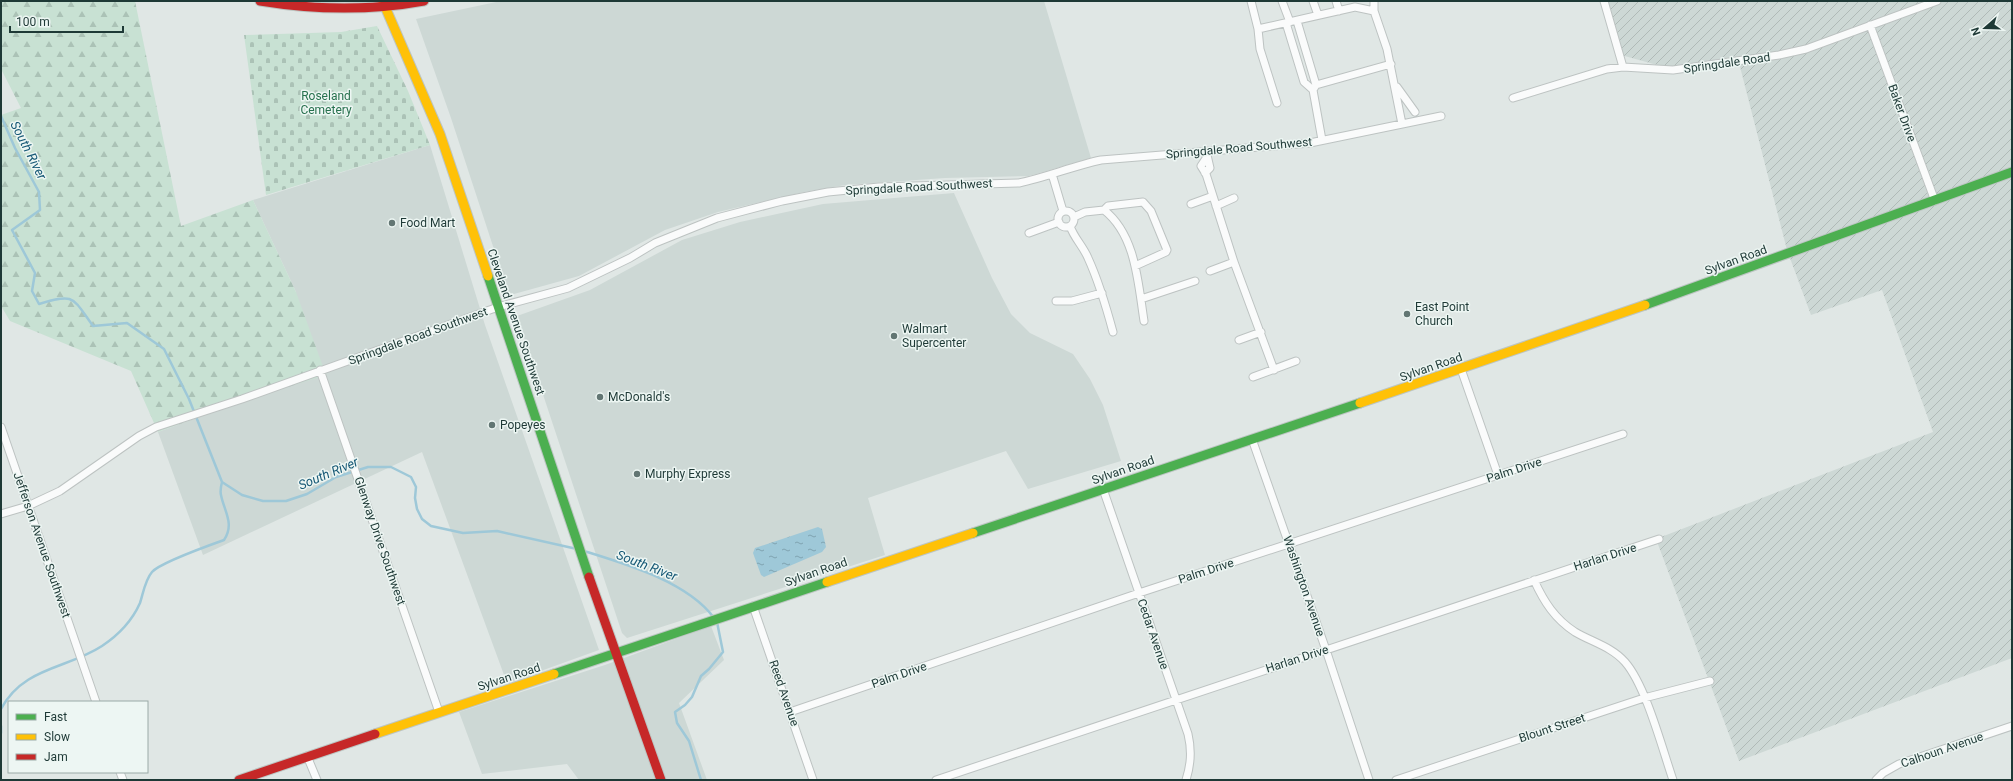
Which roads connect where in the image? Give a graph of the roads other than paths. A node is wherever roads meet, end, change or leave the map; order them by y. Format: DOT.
graph roads {
  1 [pos="260,1"];
  2 [pos="424,1"];
  3 [pos="1251,1"];
  4 [pos="1282,1"];
  5 [pos="1313,1"];
  6 [pos="1336,1"];
  7 [pos="1374,1"];
  8 [pos="1604,1"];
  9 [pos="1937,1"];
  10 [pos="384,5"];
  11 [pos="1339,10"];
  12 [pos="1374,11"];
  13 [pos="1318,14"];
  14 [pos="1291,22"];
  15 [pos="1870,25"];
  16 [pos="1258,29"];
  17 [pos="1391,64"];
  18 [pos="1623,67"];
  19 [pos="1396,85"];
  20 [pos="1315,88"];
  21 [pos="1513,98"];
  22 [pos="1277,103"];
  23 [pos="1415,112"];
  24 [pos="1441,116"];
  25 [pos="1402,124"];
  26 [pos="1322,140"];
  27 [pos="1206,154"];
  28 [pos="2012,172"];
  29 [pos="1052,174"];
  30 [pos="1213,196"];
  31 [pos="1234,198"];
  32 [pos="1935,201"];
  33 [pos="1191,204"];
  34 [pos="1216,206"];
  35 [pos="1104,210"];
  36 [pos="1063,211"];
  37 [pos="1074,217"];
  38 [pos="1059,222"];
  39 [pos="1070,226"];
  40 [pos="1029,233"];
  41 [pos="1234,262"];
  42 [pos="1135,266"];
  43 [pos="1210,271"];
  44 [pos="1196,281"];
  45 [pos="1102,293"];
  46 [pos="1141,299"];
  47 [pos="1056,301"];
  48 [pos="498,307"];
  49 [pos="1144,321"];
  50 [pos="1113,332"];
  51 [pos="1261,332"];
  52 [pos="1239,340"];
  53 [pos="1296,361"];
  54 [pos="1461,369"];
  55 [pos="320,370"];
  56 [pos="1274,370"];
  57 [pos="1253,377"];
  58 [pos="1,426"];
  59 [pos="1623,434"];
  60 [pos="1252,439"];
  61 [pos="1498,475"];
  62 [pos="1103,489"];
  63 [pos="28,506"];
  64 [pos="1,514"];
  65 [pos="1658,539"];
  66 [pos="1289,544"];
  67 [pos="1534,580"];
  68 [pos="1139,593"];
  69 [pos="753,606"];
  70 [pos="1326,650"];
  71 [pos="617,653"];
  72 [pos="1710,681"];
  73 [pos="1644,698"];
  74 [pos="1176,700"];
  75 [pos="96,701"];
  76 [pos="439,712"];
  77 [pos="790,712"];
  78 [pos="2012,726"];
  79 [pos="307,756"];
  80 [pos="239,780"];
  81 [pos="317,780"];
  82 [pos="661,780"];
  83 [pos="813,780"];
  84 [pos="936,780"];
  85 [pos="1186,780"];
  86 [pos="1369,780"];
  87 [pos="1396,780"];
  88 [pos="1673,780"];
  89 [pos="1876,780"];
  1 -- 10 [label="main road"];
  2 -- 10 [label="main road"];
  3 -- 16 [label="street"];
  4 -- 14 [label="street"];
  5 -- 13 [label="street"];
  6 -- 11 [label="street"];
  7 -- 12 [label="street"];
  8 -- 18 [label="street"];
  9 -- 15 [label="street, Springdale Road"];
  10 -- 48 [label="main road, Cleveland Avenue Southwest"];
  11 -- 12 [label="street"];
  11 -- 13 [label="street"];
  12 -- 17 [label="street"];
  13 -- 14 [label="street"];
  14 -- 16 [label="street"];
  14 -- 20 [label="street"];
  14 -- 20 [label="street"];
  15 -- 18 [label="street, Springdale Road"];
  15 -- 32 [label="street, Baker Drive"];
  16 -- 22 [label="street"];
  17 -- 19 [label="street"];
  17 -- 20 [label="street"];
  18 -- 21 [label="street, Springdale Road"];
  19 -- 23 [label="street"];
  19 -- 25 [label="street"];
  20 -- 26 [label="street"];
  24 -- 25 [label="street, Springdale Road Southwest"];
  25 -- 26 [label="street, Springdale Road Southwest"];
  26 -- 27 [label="street, Springdale Road Southwest"];
  27 -- 29 [label="street, Springdale Road Southwest"];
  27 -- 30 [label="street"];
  28 -- 32 [label="main road, Sylvan Road"];
  29 -- 36 [label="street"];
  29 -- 48 [label="street, Springdale Road Southwest"];
  30 -- 33 [label="street"];
  30 -- 34 [label="street"];
  31 -- 34 [label="street"];
  32 -- 54 [label="main road, Sylvan Road"];
  34 -- 41 [label="street"];
  35 -- 37 [label="street"];
  35 -- 42 [label="street"];
  35 -- 42 [label="street"];
  36 -- 37 [label="street"];
  36 -- 38 [label="street"];
  37 -- 39 [label="street"];
  38 -- 39 [label="street"];
  38 -- 40 [label="street"];
  39 -- 45 [label="street"];
  41 -- 43 [label="street"];
  41 -- 51 [label="street"];
  42 -- 46 [label="street"];
  44 -- 46 [label="street"];
  45 -- 47 [label="street"];
  45 -- 50 [label="street"];
  46 -- 49 [label="street"];
  48 -- 55 [label="street, Springdale Road Southwest"];
  48 -- 71 [label="main road, Cleveland Avenue Southwest"];
  51 -- 52 [label="street"];
  51 -- 56 [label="street"];
  53 -- 56 [label="street"];
  54 -- 60 [label="main road, Sylvan Road"];
  54 -- 61 [label="street"];
  55 -- 63 [label="street, Springdale Road Southwest"];
  55 -- 76 [label="street, Glenway Drive Southwest"];
  56 -- 57 [label="street"];
  58 -- 63 [label="street, Jefferson Avenue Southwest"];
  59 -- 61 [label="street, Palm Drive"];
  60 -- 62 [label="main road, Sylvan Road"];
  60 -- 66 [label="street, Washington Avenue"];
  61 -- 66 [label="street, Palm Drive"];
  62 -- 68 [label="street, Cedar Avenue"];
  62 -- 69 [label="main road, Sylvan Road"];
  63 -- 64 [label="street, Springdale Road Southwest"];
  63 -- 75 [label="street, Jefferson Avenue Southwest"];
  65 -- 67 [label="street, Harlan Drive"];
  66 -- 68 [label="street, Palm Drive"];
  66 -- 70 [label="street, Washington Avenue"];
  67 -- 70 [label="street, Harlan Drive"];
  67 -- 73 [label="street"];
  68 -- 74 [label="street, Cedar Avenue"];
  68 -- 77 [label="street, Palm Drive"];
  69 -- 71 [label="main road, Sylvan Road"];
  69 -- 77 [label="street, Reed Avenue"];
  70 -- 74 [label="street, Harlan Drive"];
  70 -- 86 [label="street, Washington Avenue"];
  71 -- 76 [label="main road, Sylvan Road"];
  71 -- 82 [label="main road, Cleveland Avenue Southwest"];
  72 -- 73 [label="street, Blount Street"];
  73 -- 87 [label="street, Blount Street"];
  73 -- 88 [label="street"];
  74 -- 84 [label="street, Harlan Drive"];
  74 -- 85 [label="street, Cedar Avenue"];
  76 -- 79 [label="main road, Sylvan Road"];
  77 -- 83 [label="street, Reed Avenue"];
  78 -- 89 [label="street, Calhoun Avenue"];
  79 -- 80 [label="main road, Sylvan Road"];
  79 -- 81 [label="street"];
}
